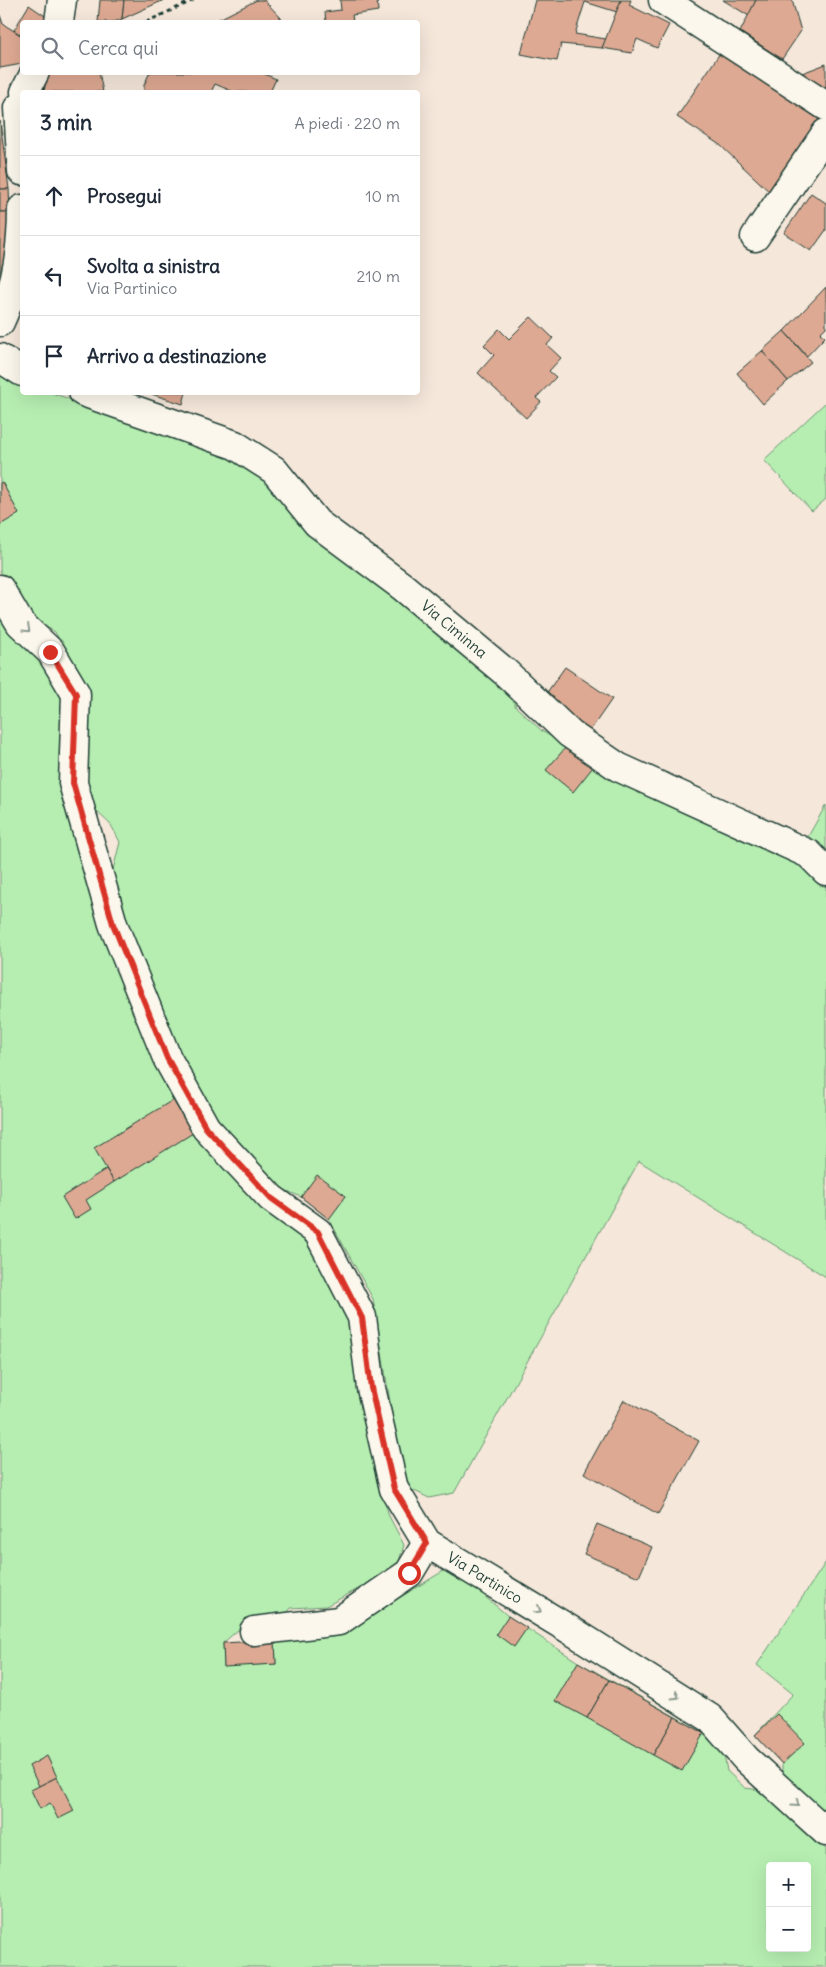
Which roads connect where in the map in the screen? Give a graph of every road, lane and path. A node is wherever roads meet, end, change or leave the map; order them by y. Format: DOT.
graph roads {
  1 [pos="62,0"];
  2 [pos="194,0"];
  3 [pos="663,0"];
  4 [pos="59,20"];
  5 [pos="150,20"];
  6 [pos="32,75"];
  7 [pos="22,90"];
  8 [pos="16,100"];
  9 [pos="826,106"];
  10 [pos="826,133"];
  11 [pos="20,147"];
  12 [pos="755,237"];
  13 [pos="20,253"];
  14 [pos="0,322"];
  15 [pos="0,358"];
  16 [pos="20,371"];
  17 [pos="92,395"];
  18 [pos="0,589"];
  19 [pos="826,871"];
  20 [pos="427,1543"];
  21 [pos="254,1631"];
  22 [pos="826,1832"];
  1 -- 4 [label="street"];
  2 -- 5 [label="path"];
  3 -- 9 [label="street"];
  6 -- 7 [label="street"];
  8 -- 11 [label="street"];
  10 -- 12 [label="street"];
  13 -- 14 [label="street"];
  15 -- 16 [label="street"];
  17 -- 19 [label="street, Via Ciminna"];
  18 -- 20 [label="street, Via Partinico, one-way"];
  20 -- 21 [label="street"];
  20 -- 22 [label="street, Via Partinico, one-way"];
}
